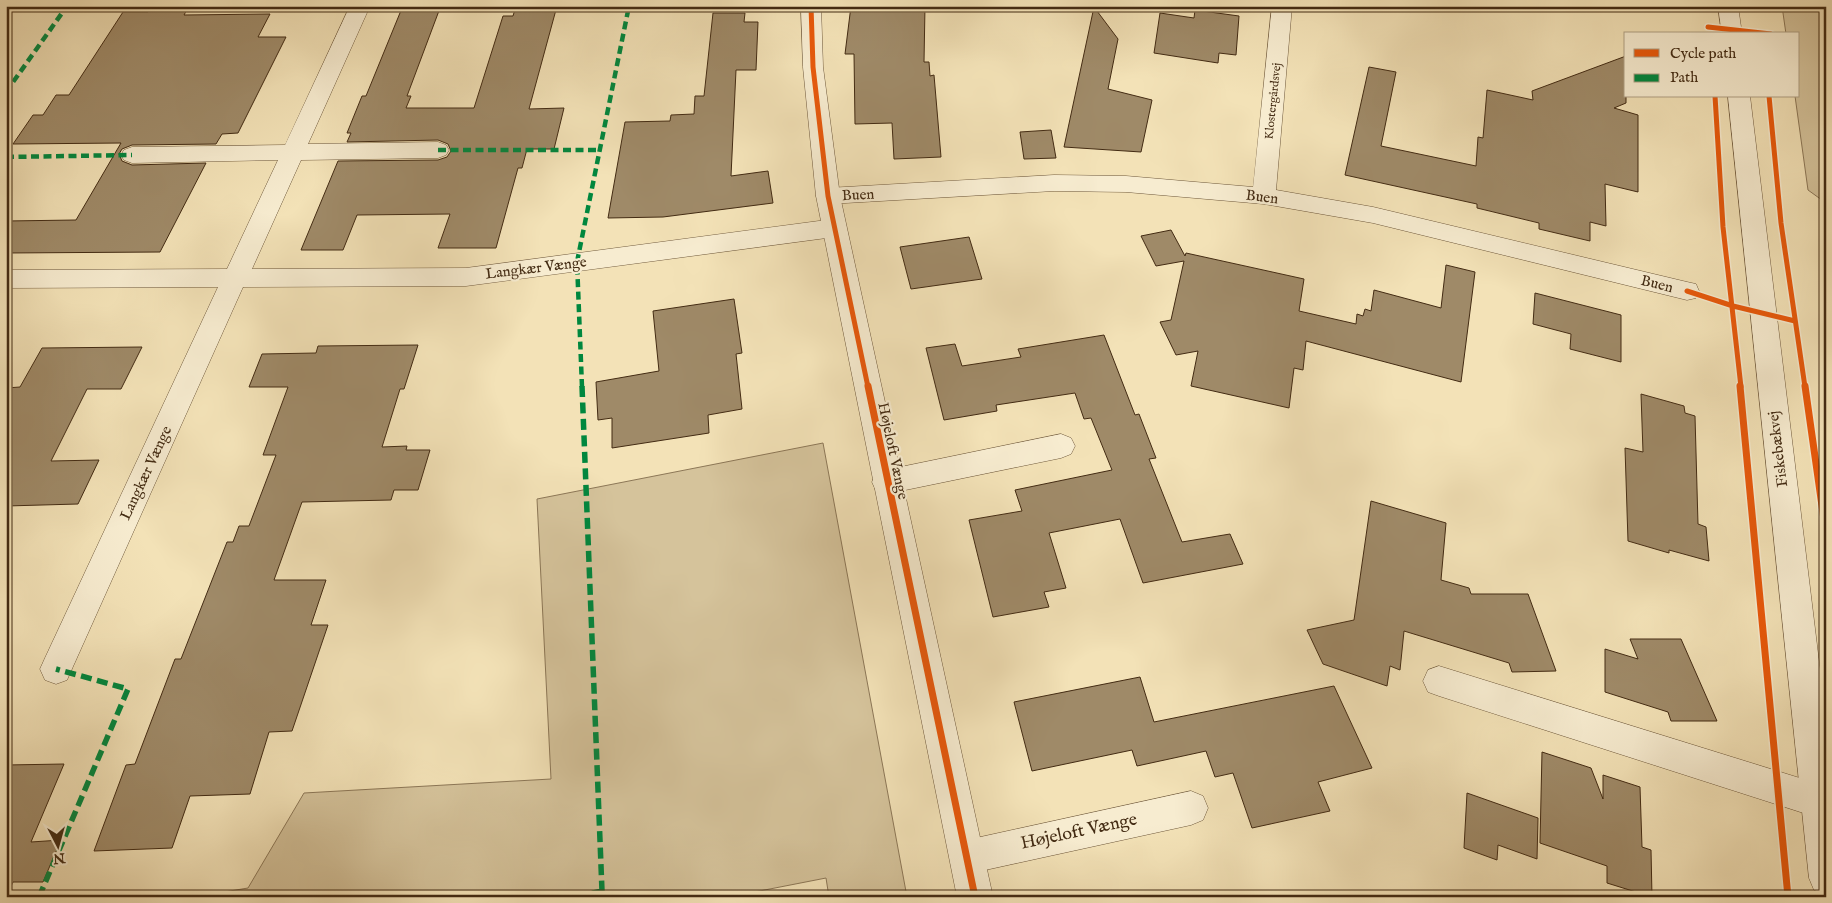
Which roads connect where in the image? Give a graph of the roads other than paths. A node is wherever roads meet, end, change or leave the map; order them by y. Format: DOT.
graph roads {
  1 [pos="360,6"];
  2 [pos="811,6"];
  3 [pos="1282,6"];
  4 [pos="1728,6"];
  5 [pos="1732,32"];
  6 [pos="1738,98"];
  7 [pos="438,150"];
  8 [pos="292,152"];
  9 [pos="132,155"];
  10 [pos="828,196"];
  11 [pos="1264,196"];
  12 [pos="834,228"];
  13 [pos="236,276"];
  14 [pos="6,280"];
  15 [pos="1687,291"];
  16 [pos="1060,446"];
  17 [pos="886,482"];
  18 [pos="56,670"];
  19 [pos="1439,681"];
  20 [pos="1819,801"];
  21 [pos="1191,808"];
  22 [pos="967,857"];
  23 [pos="1826,878"];
  24 [pos="975,897"];
  1 -- 8 [label="street, Langkær Vænge"];
  2 -- 10 [label="street, Højeloft Vænge"];
  3 -- 11 [label="street, Klostergårdsvej"];
  4 -- 5 [label="street"];
  6 -- 20 [label="street, Fiskebækvej"];
  7 -- 8 [label="street"];
  8 -- 9 [label="street"];
  8 -- 13 [label="street, Langkær Vænge"];
  10 -- 11 [label="street, Buen"];
  10 -- 12 [label="street, Højeloft Vænge"];
  11 -- 15 [label="street, Buen"];
  12 -- 13 [label="street, Langkær Vænge"];
  12 -- 17 [label="street, Højeloft Vænge"];
  13 -- 14 [label="street, Langkær Vænge"];
  13 -- 18 [label="street, Langkær Vænge"];
  16 -- 17 [label="street, Højeloft Vænge"];
  17 -- 22 [label="street, Højeloft Vænge"];
  19 -- 20 [label="street"];
  20 -- 23 [label="street, Fiskebækvej"];
  21 -- 22 [label="street, Højeloft Vænge"];
  22 -- 24 [label="street, Højeloft Vænge"];
}
